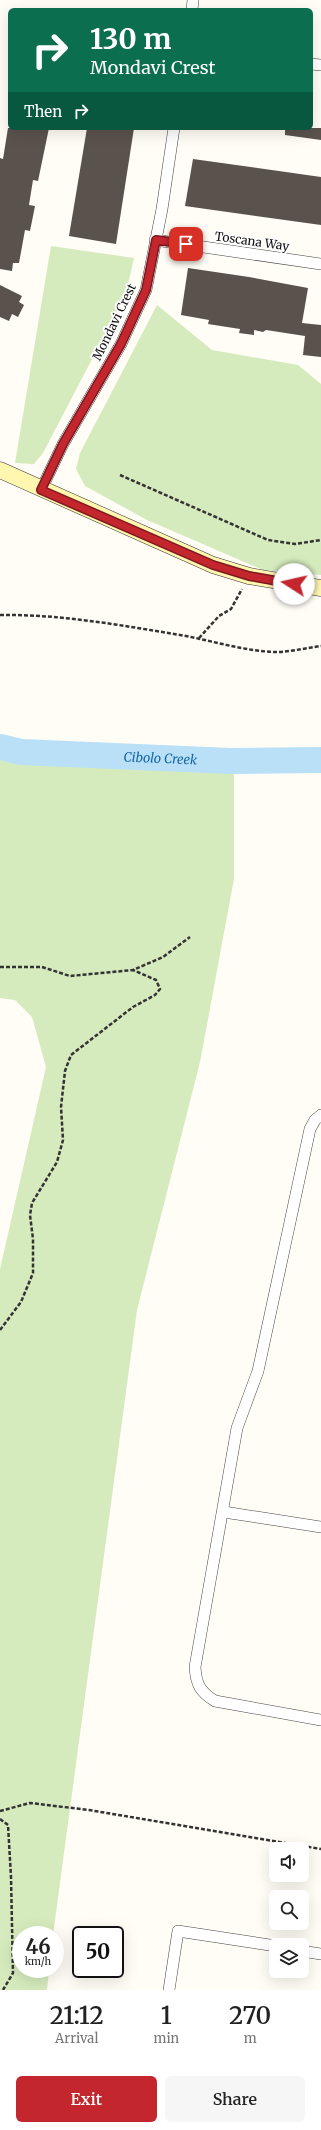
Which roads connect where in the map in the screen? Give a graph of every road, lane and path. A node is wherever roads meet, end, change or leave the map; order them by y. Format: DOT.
graph roads {
  1 [pos="174,130"];
  2 [pos="156,240"];
  3 [pos="321,264"];
  4 [pos="0,470"];
  5 [pos="120,475"];
  6 [pos="41,490"];
  7 [pos="321,540"];
  8 [pos="249,576"];
  9 [pos="321,588"];
  10 [pos="0,615"];
  11 [pos="199,639"];
  12 [pos="321,646"];
  13 [pos="190,937"];
  14 [pos="0,967"];
  15 [pos="133,970"];
  16 [pos="321,1115"];
  17 [pos="0,1330"];
  18 [pos="224,1512"];
  19 [pos="321,1527"];
  20 [pos="321,1720"];
  21 [pos="0,1811"];
  22 [pos="0,1819"];
  23 [pos="321,1849"];
  24 [pos="269,1945"];
  25 [pos="309,1952"];
  26 [pos="321,1954"];
  27 [pos="3,1990"];
  28 [pos="169,1990"];
  1 -- 2 [label="street, Mondavi Crest"];
  2 -- 3 [label="street, Toscana Way"];
  2 -- 6 [label="street, Mondavi Crest"];
  4 -- 6 [label="main road"];
  5 -- 7 [label="path"];
  6 -- 8 [label="main road"];
  8 -- 9 [label="main road"];
  8 -- 11 [label="path"];
  10 -- 11 [label="path"];
  11 -- 12 [label="path"];
  13 -- 15 [label="path"];
  14 -- 15 [label="path"];
  15 -- 17 [label="path"];
  16 -- 18 [label="street"];
  18 -- 19 [label="street"];
  18 -- 20 [label="street"];
  21 -- 23 [label="path"];
  22 -- 27 [label="path"];
  24 -- 28 [label="street"];
  25 -- 26 [label="street"];
}
